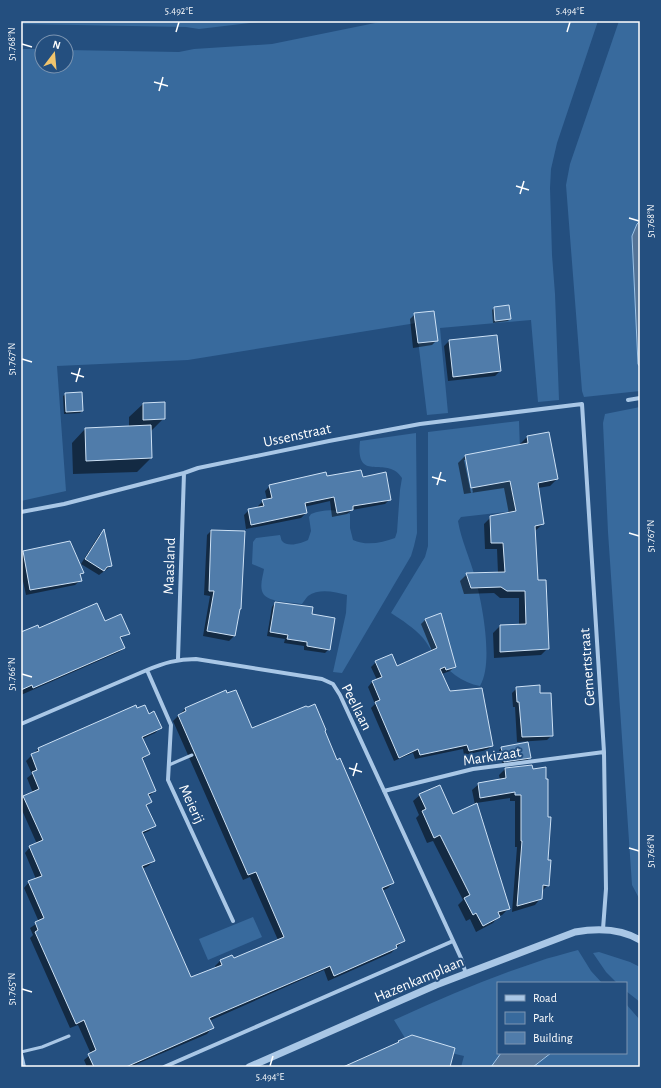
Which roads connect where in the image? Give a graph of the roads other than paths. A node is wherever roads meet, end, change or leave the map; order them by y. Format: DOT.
graph roads {
  1 [pos="640,398"];
  2 [pos="628,400"];
  3 [pos="582,404"];
  4 [pos="184,473"];
  5 [pos="21,512"];
  6 [pos="178,659"];
  7 [pos="147,670"];
  8 [pos="21,724"];
  9 [pos="604,752"];
  10 [pos="192,755"];
  11 [pos="169,765"];
  12 [pos="384,791"];
  13 [pos="233,921"];
  14 [pos="603,929"];
  15 [pos="640,940"];
  16 [pos="453,941"];
  17 [pos="466,974"];
  18 [pos="69,1036"];
  19 [pos="21,1053"];
  20 [pos="24,1067"];
  21 [pos="164,1067"];
  22 [pos="249,1067"];
  1 -- 2 [label="street"];
  3 -- 4 [label="street, Ussenstraat"];
  3 -- 9 [label="street, Gemertstraat"];
  4 -- 5 [label="street, Ussenstraat"];
  4 -- 6 [label="street, Maasland"];
  6 -- 7 [label="street, Peellaan"];
  6 -- 12 [label="street, Peellaan"];
  7 -- 8 [label="street, Peellaan"];
  7 -- 11 [label="street, Meierij"];
  9 -- 12 [label="street, Markizaat"];
  9 -- 14 [label="street, Gemertstraat"];
  10 -- 11 [label="lane"];
  11 -- 13 [label="street, Meierij"];
  12 -- 16 [label="street, Peellaan"];
  14 -- 15 [label="street, Hazenkamplaan"];
  14 -- 17 [label="street, Hazenkamplaan"];
  16 -- 17 [label="street, Peellaan"];
  16 -- 21 [label="street, Hazenkamplaan"];
  17 -- 22 [label="street, Hazenkamplaan"];
  18 -- 19 [label="lane"];
  19 -- 20 [label="street"];
}
